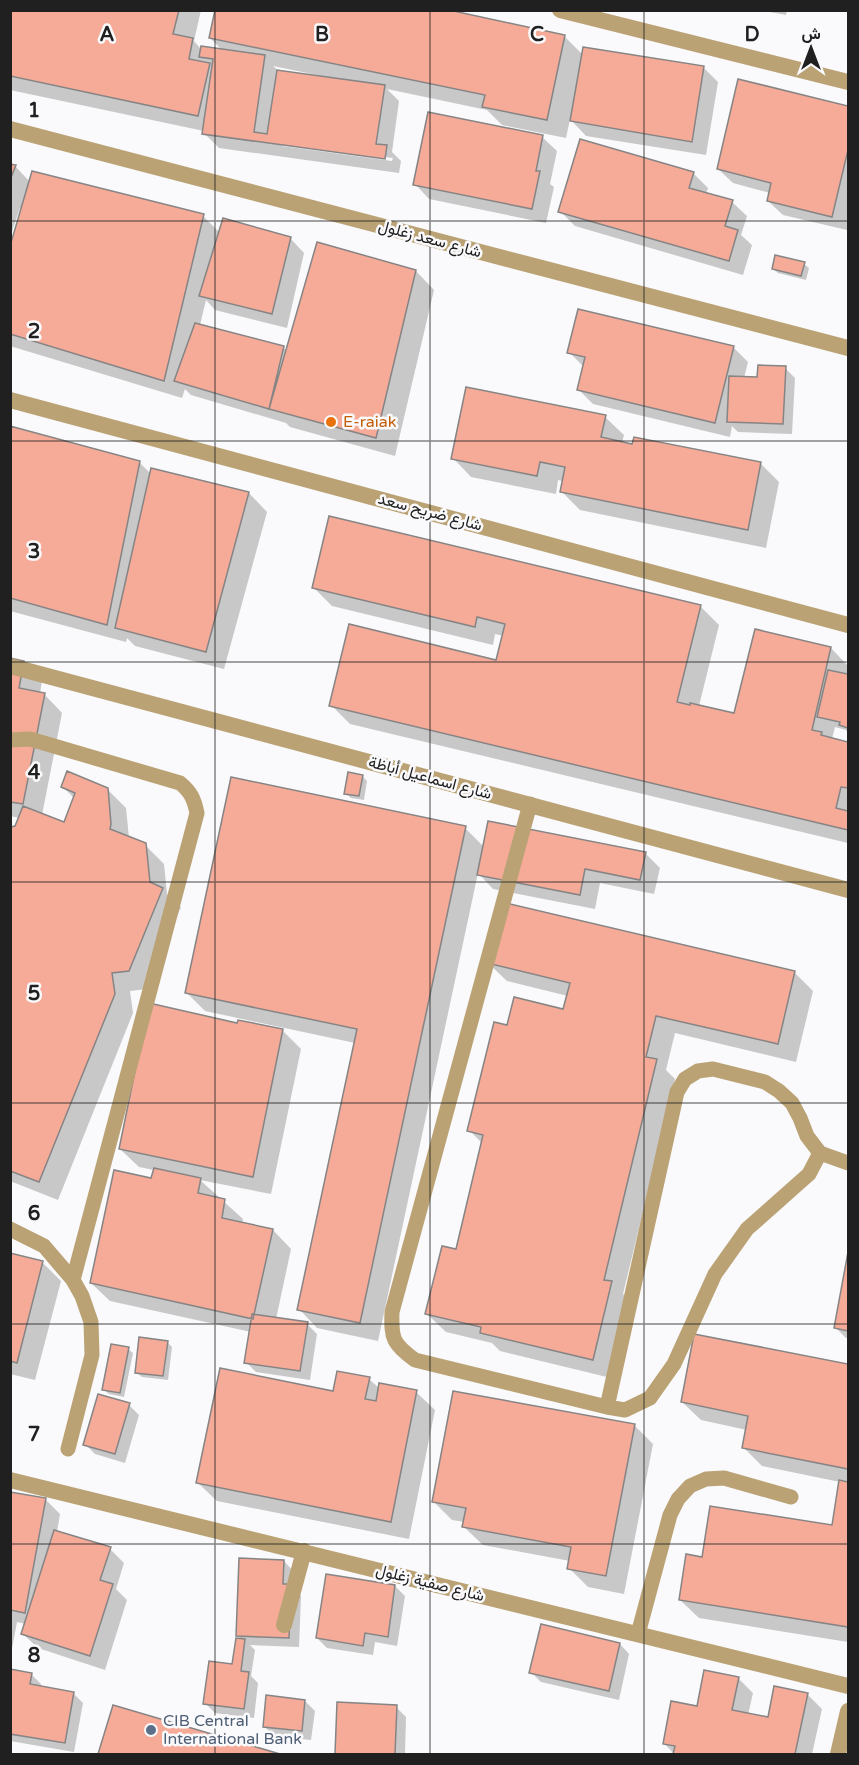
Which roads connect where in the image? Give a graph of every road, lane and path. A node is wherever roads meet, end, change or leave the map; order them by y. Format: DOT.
graph roads {
  1 [pos="560,10"];
  2 [pos="849,82"];
  3 [pos="10,129"];
  4 [pos="849,348"];
  5 [pos="10,400"];
  6 [pos="849,625"];
  7 [pos="10,666"];
  8 [pos="10,740"];
  9 [pos="530,804"];
  10 [pos="849,890"];
  11 [pos="820,1153"];
  12 [pos="849,1163"];
  13 [pos="10,1229"];
  14 [pos="73,1280"];
  15 [pos="607,1407"];
  16 [pos="69,1449"];
  17 [pos="10,1480"];
  18 [pos="791,1497"];
  19 [pos="304,1551"];
  20 [pos="284,1625"];
  21 [pos="638,1634"];
  22 [pos="849,1686"];
  23 [pos="849,1711"];
  24 [pos="838,1755"];
  1 -- 2 [label="street"];
  3 -- 4 [label="street, شارع سعد زغلول"];
  5 -- 6 [label="street, شارع ضريح سعد"];
  7 -- 9 [label="street, شارع اسماعيل أباظة"];
  8 -- 14 [label="lane"];
  9 -- 10 [label="street, شارع اسماعيل أباظة"];
  9 -- 15 [label="lane"];
  11 -- 12 [label="lane"];
  11 -- 15 [label="lane"];
  11 -- 15 [label="lane"];
  13 -- 14 [label="lane"];
  14 -- 16 [label="lane"];
  17 -- 19 [label="street, شارع صفية زغلول"];
  18 -- 21 [label="lane"];
  19 -- 20 [label="street"];
  19 -- 21 [label="street, شارع صفية زغلول"];
  21 -- 22 [label="street, شارع صفية زغلول"];
  23 -- 24 [label="street"];
}
